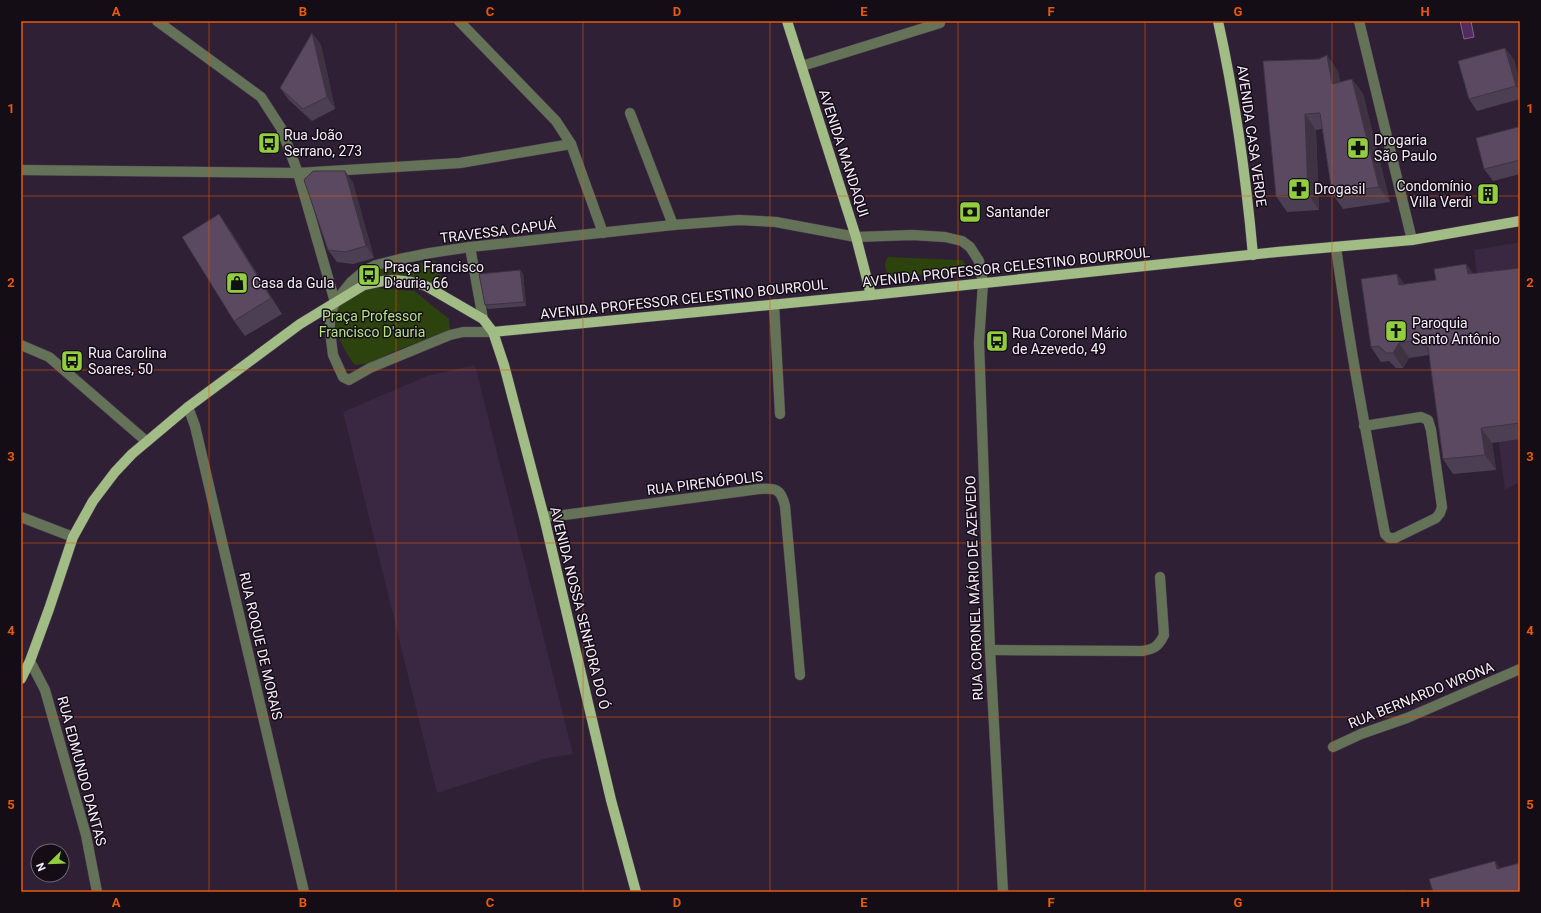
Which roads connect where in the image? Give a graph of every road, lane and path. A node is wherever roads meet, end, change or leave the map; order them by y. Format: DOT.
graph roads {
  1 [pos="157,21"];
  2 [pos="459,21"];
  3 [pos="787,21"];
  4 [pos="1218,21"];
  5 [pos="1359,21"];
  6 [pos="940,23"];
  7 [pos="802,66"];
  8 [pos="630,113"];
  9 [pos="571,144"];
  10 [pos="21,170"];
  11 [pos="298,173"];
  12 [pos="1520,221"];
  13 [pos="673,225"];
  14 [pos="603,233"];
  15 [pos="856,237"];
  16 [pos="1412,240"];
  17 [pos="470,247"];
  18 [pos="1336,247"];
  19 [pos="1253,255"];
  20 [pos="983,283"];
  21 [pos="870,295"];
  22 [pos="335,302"];
  23 [pos="774,304"];
  24 [pos="483,319"];
  25 [pos="494,332"];
  26 [pos="21,345"];
  27 [pos="188,406"];
  28 [pos="780,414"];
  29 [pos="1364,426"];
  30 [pos="146,441"];
  31 [pos="21,517"];
  32 [pos="544,517"];
  33 [pos="73,537"];
  34 [pos="1160,577"];
  35 [pos="990,650"];
  36 [pos="30,661"];
  37 [pos="1520,669"];
  38 [pos="800,675"];
  39 [pos="21,679"];
  40 [pos="1333,747"];
  41 [pos="97,892"];
  42 [pos="304,892"];
  43 [pos="636,892"];
  44 [pos="1003,892"];
  1 -- 11 [label="street"];
  2 -- 9 [label="street"];
  3 -- 7 [label="main road, AVENIDA MANDAQUI"];
  4 -- 19 [label="main road, AVENIDA CASA VERDE"];
  5 -- 16 [label="street"];
  6 -- 7 [label="street"];
  7 -- 15 [label="main road, AVENIDA MANDAQUI"];
  8 -- 13 [label="street"];
  9 -- 11 [label="street"];
  9 -- 14 [label="street"];
  10 -- 11 [label="street"];
  11 -- 22 [label="street"];
  12 -- 16 [label="main road, AVENIDA PROFESSOR CELESTINO BOURROUL"];
  13 -- 14 [label="street, TRAVESSA CAPUÁ"];
  13 -- 15 [label="street, TRAVESSA CAPUÁ"];
  14 -- 17 [label="street, TRAVESSA CAPUÁ"];
  15 -- 20 [label="street, RUA CORONEL MÁRIO DE AZEVEDO"];
  15 -- 21 [label="main road, AVENIDA MANDAQUI"];
  16 -- 18 [label="main road, AVENIDA PROFESSOR CELESTINO BOURROUL"];
  17 -- 22 [label="street, TRAVESSA CAPUÁ"];
  17 -- 24 [label="street"];
  18 -- 19 [label="main road, AVENIDA PROFESSOR CELESTINO BOURROUL"];
  18 -- 29 [label="street"];
  19 -- 20 [label="main road, AVENIDA PROFESSOR CELESTINO BOURROUL"];
  20 -- 21 [label="main road, AVENIDA PROFESSOR CELESTINO BOURROUL"];
  20 -- 35 [label="street, RUA CORONEL MÁRIO DE AZEVEDO"];
  21 -- 23 [label="main road, AVENIDA PROFESSOR CELESTINO BOURROUL"];
  22 -- 24 [label="main road"];
  22 -- 25 [label="street"];
  22 -- 27 [label="main road"];
  23 -- 25 [label="main road, AVENIDA PROFESSOR CELESTINO BOURROUL"];
  23 -- 28 [label="street"];
  24 -- 25 [label="main road"];
  25 -- 32 [label="main road, AVENIDA NOSSA SENHORA DO Ó"];
  26 -- 30 [label="street"];
  27 -- 30 [label="main road"];
  27 -- 42 [label="street, RUA ROQUE DE MORAIS"];
  29 -- 29 [label="street"];
  30 -- 33 [label="main road"];
  31 -- 33 [label="street"];
  32 -- 38 [label="street, RUA PIRENÓPOLIS"];
  32 -- 43 [label="main road, AVENIDA NOSSA SENHORA DO Ó"];
  33 -- 36 [label="main road"];
  34 -- 35 [label="street"];
  35 -- 44 [label="street, RUA CORONEL MÁRIO DE AZEVEDO"];
  36 -- 39 [label="main road"];
  36 -- 41 [label="street, RUA EDMUNDO DANTAS"];
  37 -- 40 [label="street, RUA BERNARDO WRONA"];
}
